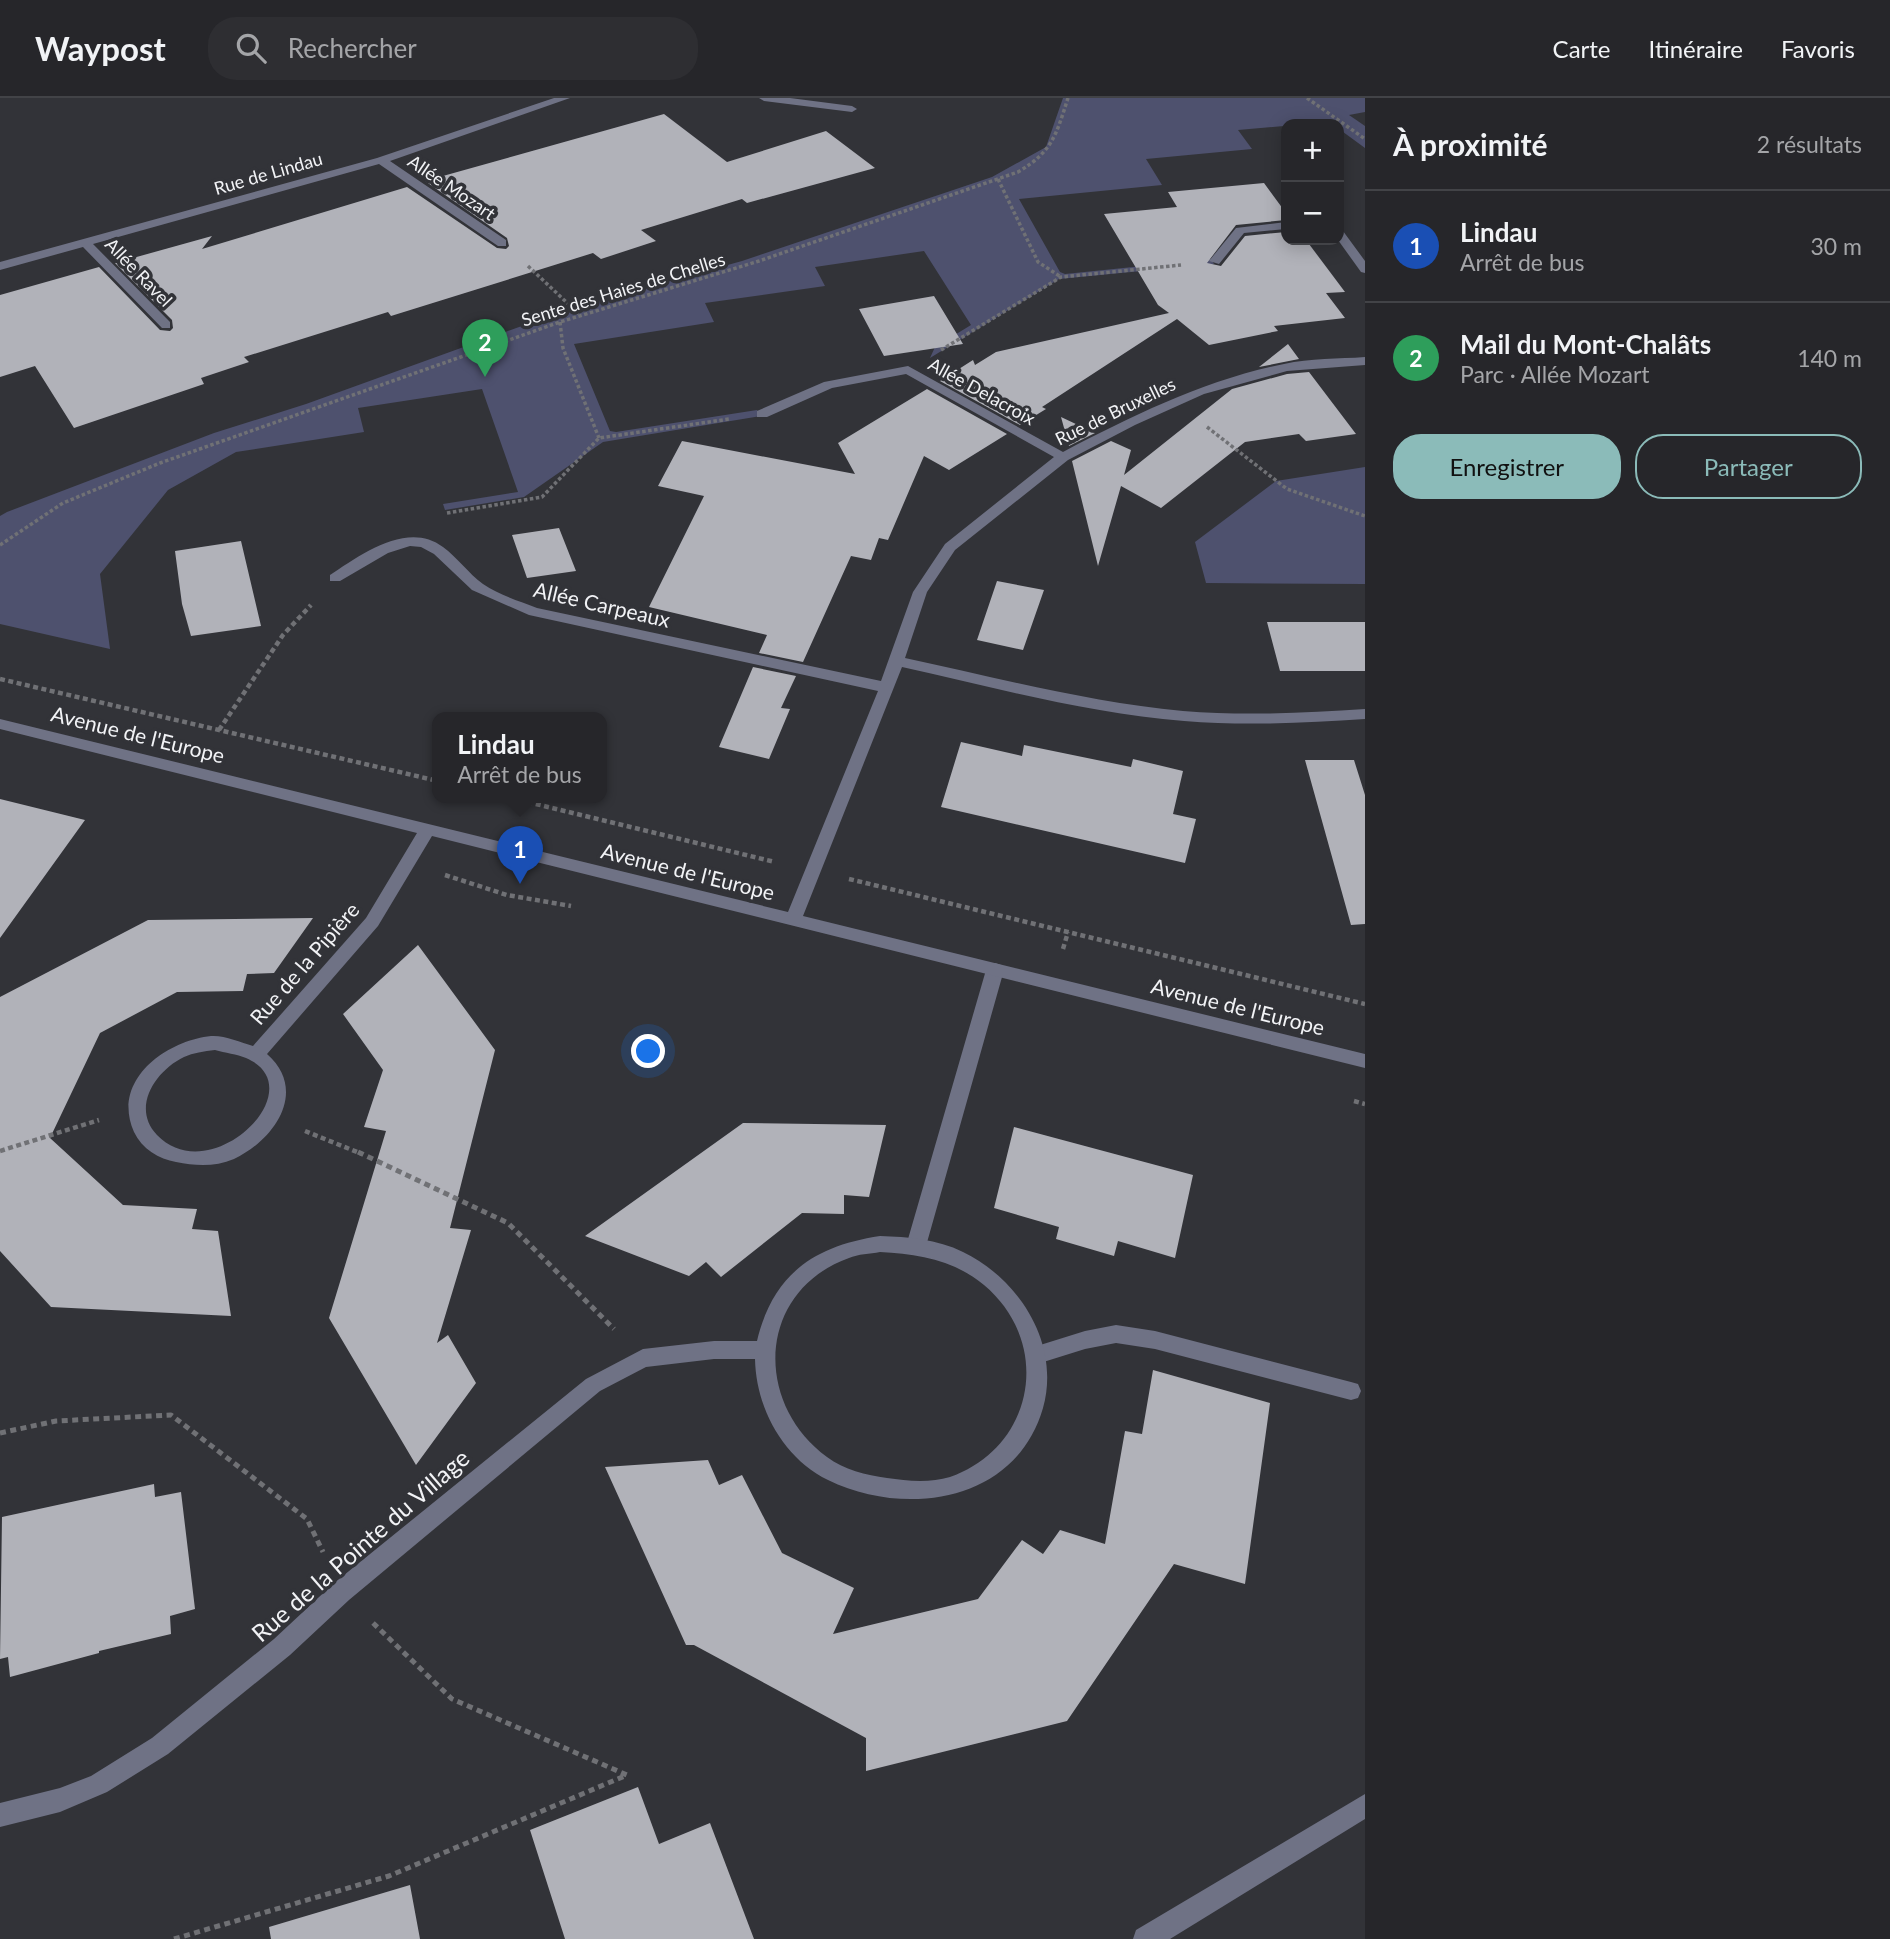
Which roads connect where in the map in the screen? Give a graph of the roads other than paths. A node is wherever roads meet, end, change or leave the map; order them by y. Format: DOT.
graph roads {
  1 [pos="565,98"];
  2 [pos="764,98"];
  3 [pos="544,101"];
  4 [pos="852,109"];
  5 [pos="381,160"];
  6 [pos="1281,226"];
  7 [pos="1344,240"];
  8 [pos="86,243"];
  9 [pos="502,243"];
  10 [pos="0,250"];
  11 [pos="1215,261"];
  12 [pos="5,265"];
  13 [pos="1365,269"];
  14 [pos="166,326"];
  15 [pos="1365,361"];
  16 [pos="762,414"];
  17 [pos="1063,457"];
  18 [pos="335,578"];
  19 [pos="897,661"];
  20 [pos="885,687"];
  21 [pos="1365,714"];
  22 [pos="0,724"];
  23 [pos="428,829"];
  24 [pos="793,920"];
  25 [pos="995,970"];
  26 [pos="257,1053"];
  27 [pos="1365,1061"];
  28 [pos="916,1246"];
  29 [pos="762,1350"];
  30 [pos="1037,1355"];
  31 [pos="1352,1391"];
  32 [pos="1365,1806"];
  33 [pos="0,1815"];
  34 [pos="1145,1939"];
  1 -- 3 [label="street, Rue de Lindau"];
  2 -- 4 [label="street"];
  3 -- 5 [label="street, Rue de Lindau"];
  5 -- 8 [label="street, Rue de Lindau"];
  5 -- 9 [label="street, Allée Mozart"];
  6 -- 11 [label="street"];
  7 -- 13 [label="street"];
  8 -- 12 [label="street, Rue de Lindau"];
  8 -- 14 [label="street, Allée Ravel"];
  10 -- 12 [label="street"];
  15 -- 17 [label="street, Rue de Bruxelles"];
  16 -- 17 [label="street, Allée Delacroix"];
  17 -- 19 [label="street, Rue de Bruxelles"];
  18 -- 20 [label="street, Allée Carpeaux"];
  19 -- 20 [label="street, Rue de Bruxelles"];
  19 -- 21 [label="street"];
  20 -- 24 [label="street, Rue de Bruxelles"];
  22 -- 23 [label="street, Avenue de l'Europe"];
  23 -- 24 [label="street, Avenue de l'Europe"];
  23 -- 26 [label="street, Rue de la Pipière"];
  24 -- 25 [label="street, Avenue de l'Europe"];
  25 -- 27 [label="street, Avenue de l'Europe"];
  25 -- 28 [label="street"];
  26 -- 26 [label="street"];
  28 -- 29 [label="street"];
  28 -- 30 [label="street"];
  29 -- 30 [label="street"];
  29 -- 33 [label="street, Rue de la Pointe du Village"];
  30 -- 31 [label="street"];
  32 -- 34 [label="street"];
}
